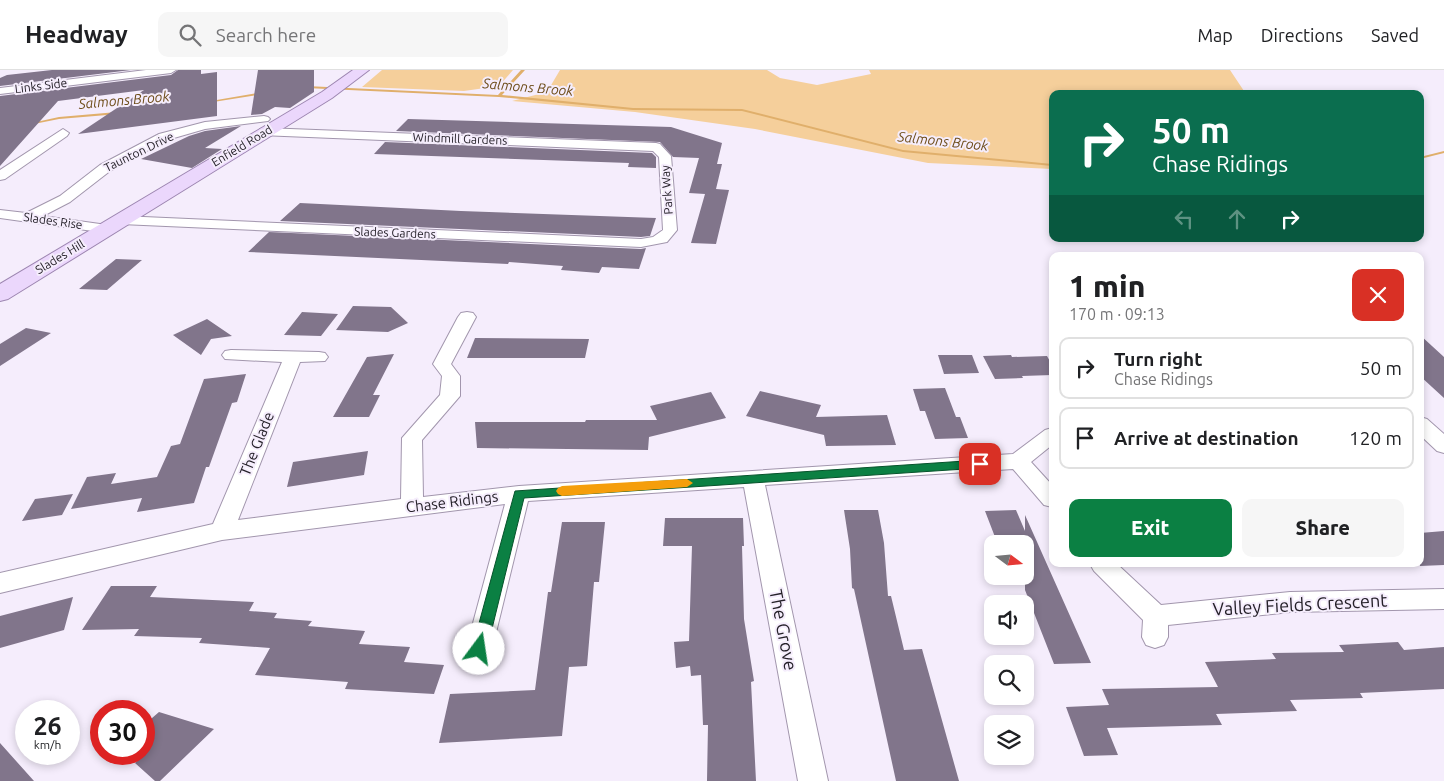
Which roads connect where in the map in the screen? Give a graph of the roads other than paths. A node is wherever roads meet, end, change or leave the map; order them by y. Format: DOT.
graph roads {
  1 [pos="57,70"];
  2 [pos="171,70"];
  3 [pos="362,70"];
  4 [pos="49,85"];
  5 [pos="0,91"];
  6 [pos="264,126"];
  7 [pos="63,133"];
  8 [pos="656,147"];
  9 [pos="0,176"];
  10 [pos="0,214"];
  11 [pos="28,218"];
  12 [pos="114,224"];
  13 [pos="667,236"];
  14 [pos="0,294"];
  15 [pos="467,316"];
  16 [pos="231,355"];
  17 [pos="319,357"];
  18 [pos="293,358"];
  19 [pos="1424,428"];
  20 [pos="1049,437"];
  21 [pos="1444,446"];
  22 [pos="1018,461"];
  23 [pos="753,479"];
  24 [pos="519,494"];
  25 [pos="1049,496"];
  26 [pos="412,506"];
  27 [pos="222,531"];
  28 [pos="1105,567"];
  29 [pos="0,583"];
  30 [pos="1444,599"];
  31 [pos="479,649"];
  32 [pos="812,781"];
  1 -- 4 [label="street"];
  2 -- 4 [label="street, Links Side"];
  3 -- 6 [label="main road, Enfield Road"];
  4 -- 5 [label="street, Links Side"];
  6 -- 8 [label="street, Windmill Gardens"];
  6 -- 11 [label="street, Taunton Drive"];
  6 -- 12 [label="main road, Enfield Road"];
  7 -- 9 [label="street"];
  8 -- 13 [label="street, Park Way"];
  10 -- 11 [label="street, Slades Rise"];
  11 -- 12 [label="street, Slades Rise"];
  12 -- 13 [label="street, Slades Gardens"];
  12 -- 14 [label="main road, Slades Hill"];
  15 -- 26 [label="street"];
  16 -- 18 [label="street"];
  17 -- 18 [label="street"];
  18 -- 27 [label="street, The Glade"];
  19 -- 21 [label="street"];
  20 -- 22 [label="street"];
  22 -- 23 [label="street, Chase Ridings"];
  22 -- 25 [label="street"];
  23 -- 24 [label="street, Chase Ridings"];
  23 -- 32 [label="street, The Grove"];
  24 -- 26 [label="street, Chase Ridings"];
  24 -- 31 [label="street"];
  26 -- 27 [label="street, Chase Ridings"];
  27 -- 29 [label="street, Chase Ridings"];
  28 -- 30 [label="street, Valley Fields Crescent"];
}
